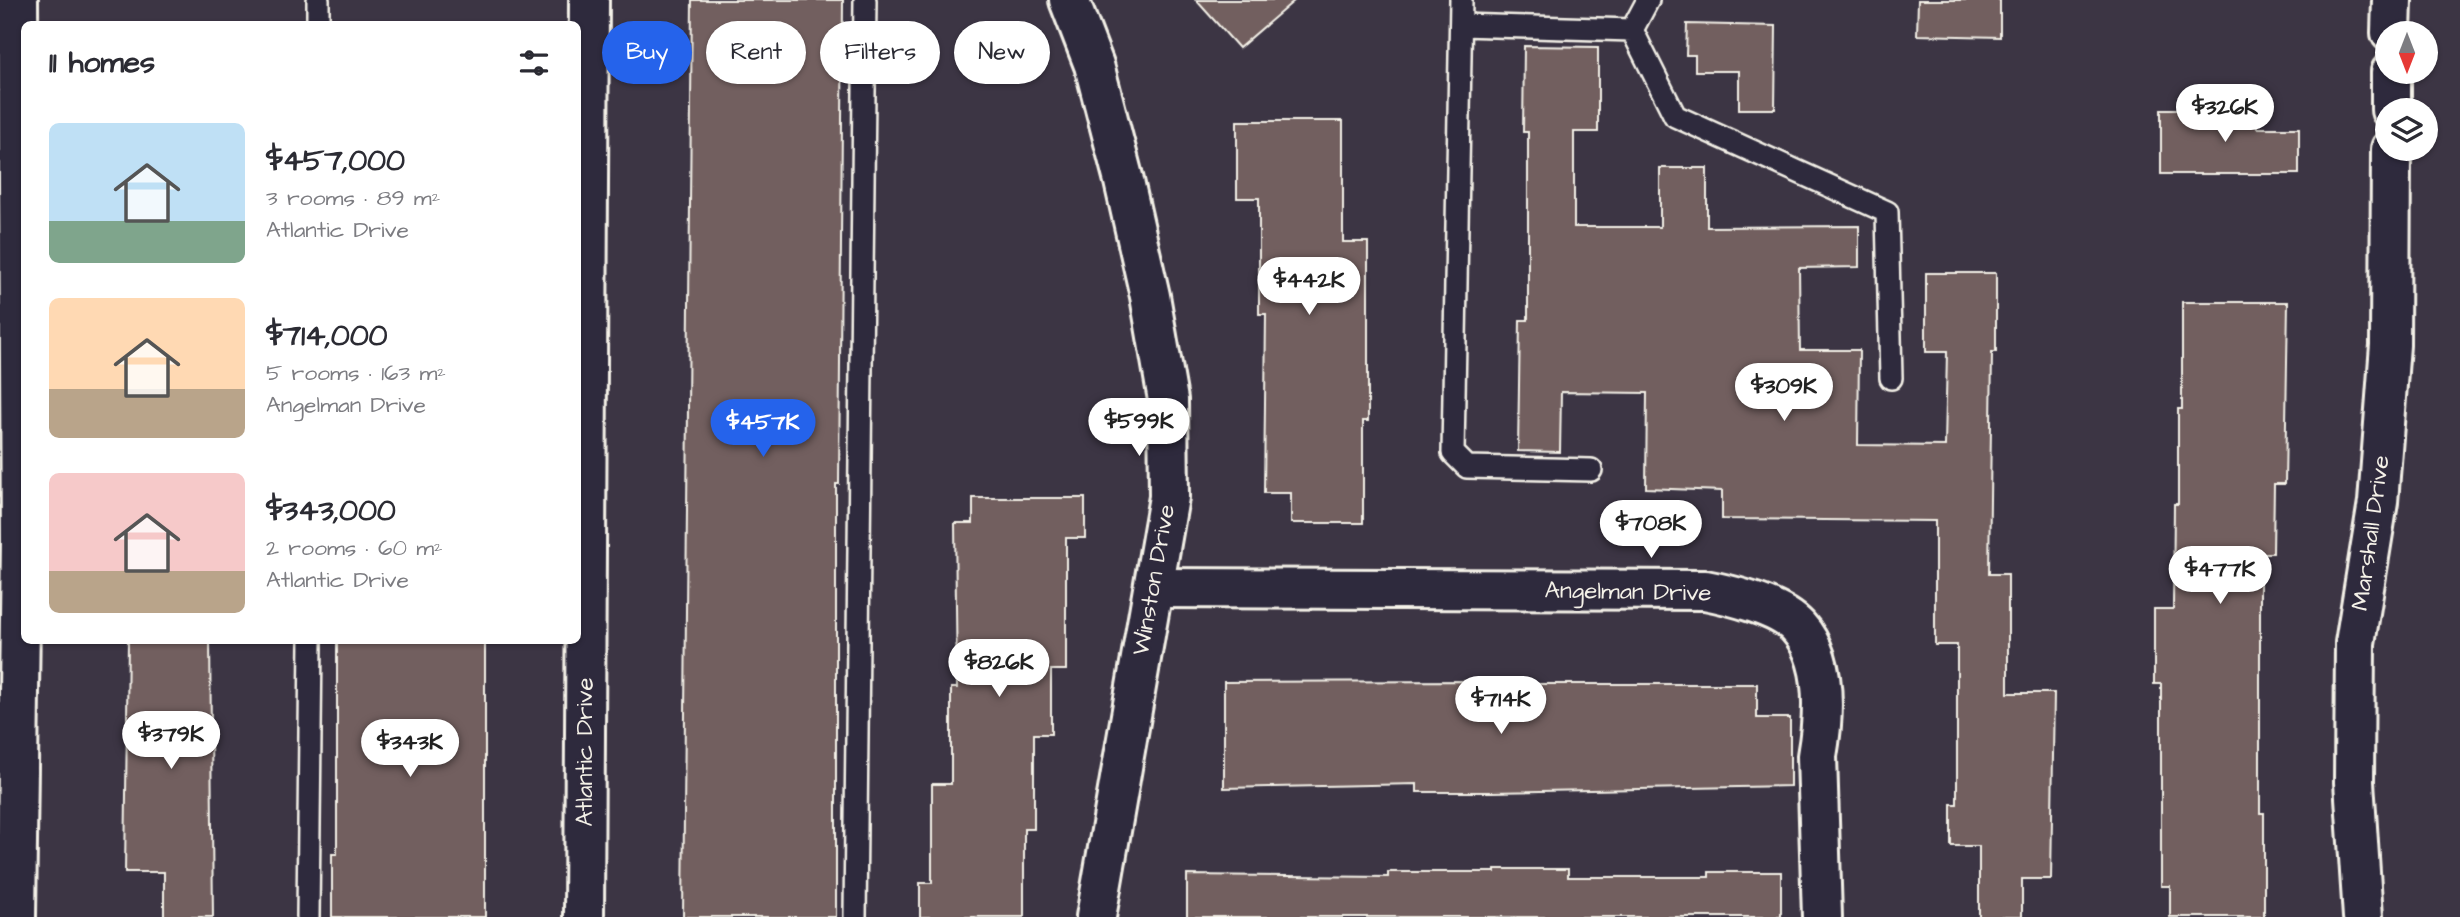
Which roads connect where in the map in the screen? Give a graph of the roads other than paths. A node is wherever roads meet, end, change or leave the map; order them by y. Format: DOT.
graph roads {
  1 [pos="18,0"];
  2 [pos="318,0"];
  3 [pos="589,0"];
  4 [pos="865,0"];
  5 [pos="1069,0"];
  6 [pos="1461,0"];
  7 [pos="1648,0"];
  8 [pos="2392,0"];
  9 [pos="318,21"];
  10 [pos="2392,21"];
  11 [pos="1461,25"];
  12 [pos="1632,30"];
  13 [pos="2391,161"];
  14 [pos="1891,378"];
  15 [pos="1591,470"];
  16 [pos="15,542"];
  17 [pos="582,548"];
  18 [pos="1155,588"];
  19 [pos="311,644"];
  20 [pos="16,917"];
  21 [pos="308,917"];
  22 [pos="584,917"];
  23 [pos="855,917"];
  24 [pos="1096,917"];
  25 [pos="1822,917"];
  26 [pos="2363,917"];
  1 -- 16 [label="street"];
  2 -- 9 [label="lane"];
  3 -- 17 [label="street, Atlantic Drive"];
  4 -- 23 [label="lane"];
  5 -- 18 [label="street, Winston Drive"];
  6 -- 11 [label="lane"];
  7 -- 12 [label="lane"];
  8 -- 10 [label="street"];
  11 -- 12 [label="lane"];
  11 -- 15 [label="lane"];
  12 -- 14 [label="lane"];
  13 -- 26 [label="street, Marshall Drive"];
  16 -- 20 [label="street"];
  17 -- 22 [label="street, Atlantic Drive"];
  18 -- 24 [label="street, Winston Drive"];
  18 -- 25 [label="street, Angelman Drive"];
  19 -- 21 [label="lane"];
}
